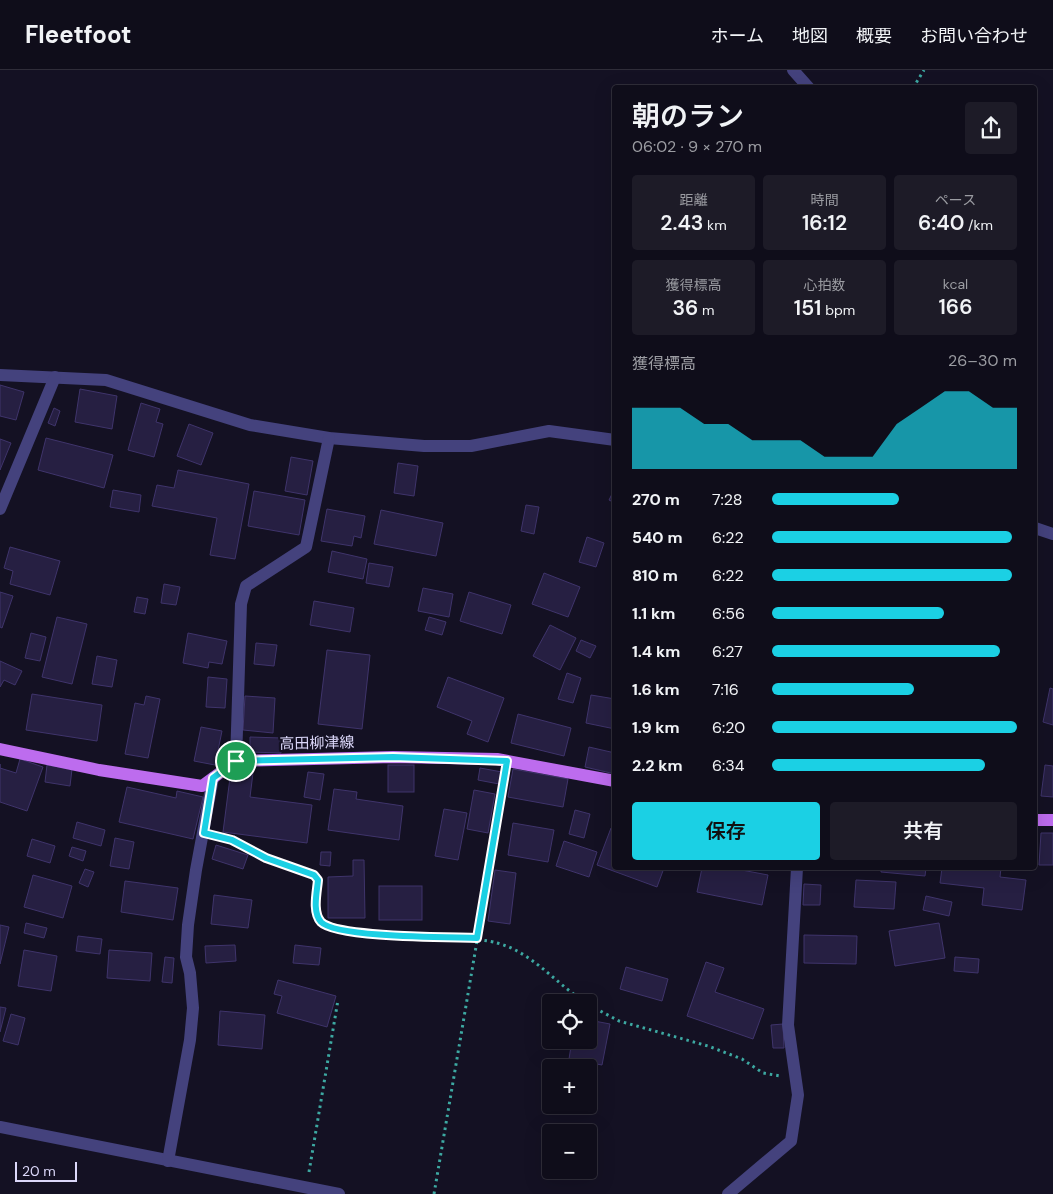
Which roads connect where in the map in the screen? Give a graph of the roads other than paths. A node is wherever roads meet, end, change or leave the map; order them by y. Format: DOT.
graph roads {
  1 [pos="793,70"];
  2 [pos="806,85"];
  3 [pos="0,375"];
  4 [pos="55,377"];
  5 [pos="329,438"];
  6 [pos="612,440"];
  7 [pos="0,509"];
  8 [pos="1037,529"];
  9 [pos="1053,534"];
  10 [pos="0,749"];
  11 [pos="236,761"];
  12 [pos="213,778"];
  13 [pos="612,780"];
  14 [pos="1037,820"];
  15 [pos="1053,820"];
  16 [pos="797,870"];
  17 [pos="0,1127"];
  18 [pos="168,1160"];
  19 [pos="338,1194"];
  20 [pos="728,1194"];
  1 -- 2 [label="street"];
  3 -- 4 [label="street"];
  4 -- 5 [label="street"];
  4 -- 7 [label="street"];
  5 -- 6 [label="street"];
  5 -- 11 [label="street"];
  8 -- 9 [label="street"];
  10 -- 12 [label="main road"];
  11 -- 12 [label="main road"];
  11 -- 13 [label="main road, 高田柳津線"];
  12 -- 18 [label="street"];
  14 -- 15 [label="main road"];
  16 -- 20 [label="street"];
  17 -- 18 [label="street"];
  18 -- 19 [label="street"];
}
